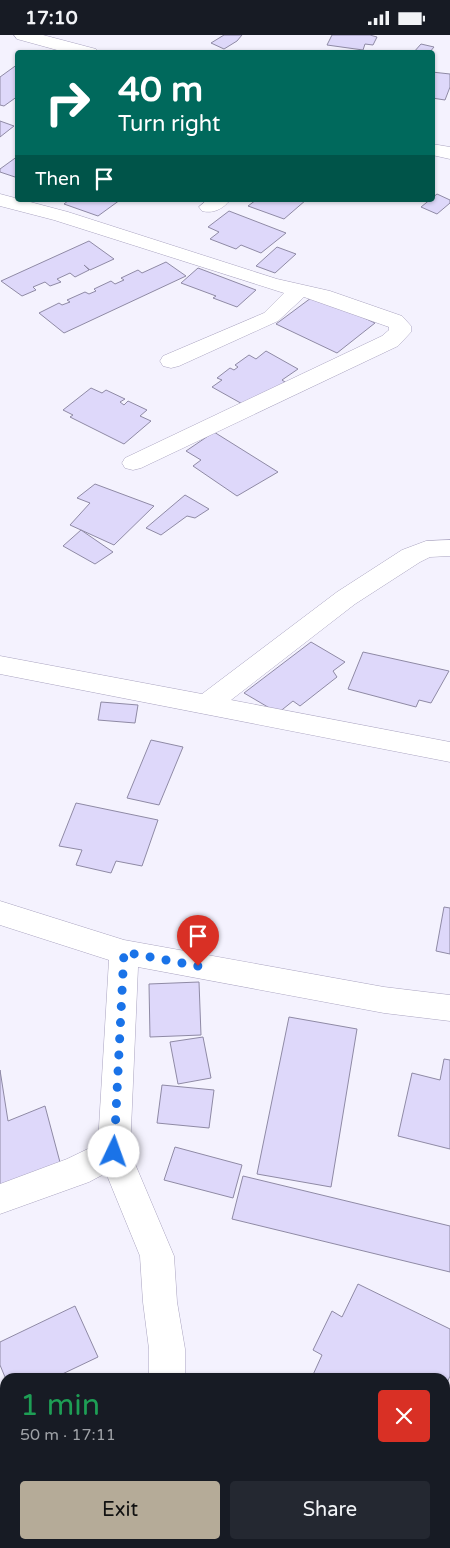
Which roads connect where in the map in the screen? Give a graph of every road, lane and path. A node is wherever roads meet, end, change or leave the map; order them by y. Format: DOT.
graph roads {
  1 [pos="23,35"];
  2 [pos="79,50"];
  3 [pos="435,150"];
  4 [pos="450,153"];
  5 [pos="0,200"];
  6 [pos="300,289"];
  7 [pos="171,361"];
  8 [pos="133,463"];
  9 [pos="450,548"];
  10 [pos="0,665"];
  11 [pos="206,705"];
  12 [pos="450,752"];
  13 [pos="0,913"];
  14 [pos="124,952"];
  15 [pos="450,1008"];
  16 [pos="114,1152"];
  17 [pos="0,1199"];
  18 [pos="167,1373"];
  1 -- 2 [label="street"];
  3 -- 4 [label="street"];
  5 -- 6 [label="street"];
  6 -- 7 [label="street"];
  6 -- 8 [label="street"];
  9 -- 11 [label="street"];
  10 -- 11 [label="street"];
  11 -- 12 [label="street"];
  13 -- 14 [label="street"];
  14 -- 15 [label="street"];
  14 -- 16 [label="street"];
  16 -- 17 [label="street"];
  16 -- 18 [label="street"];
}
